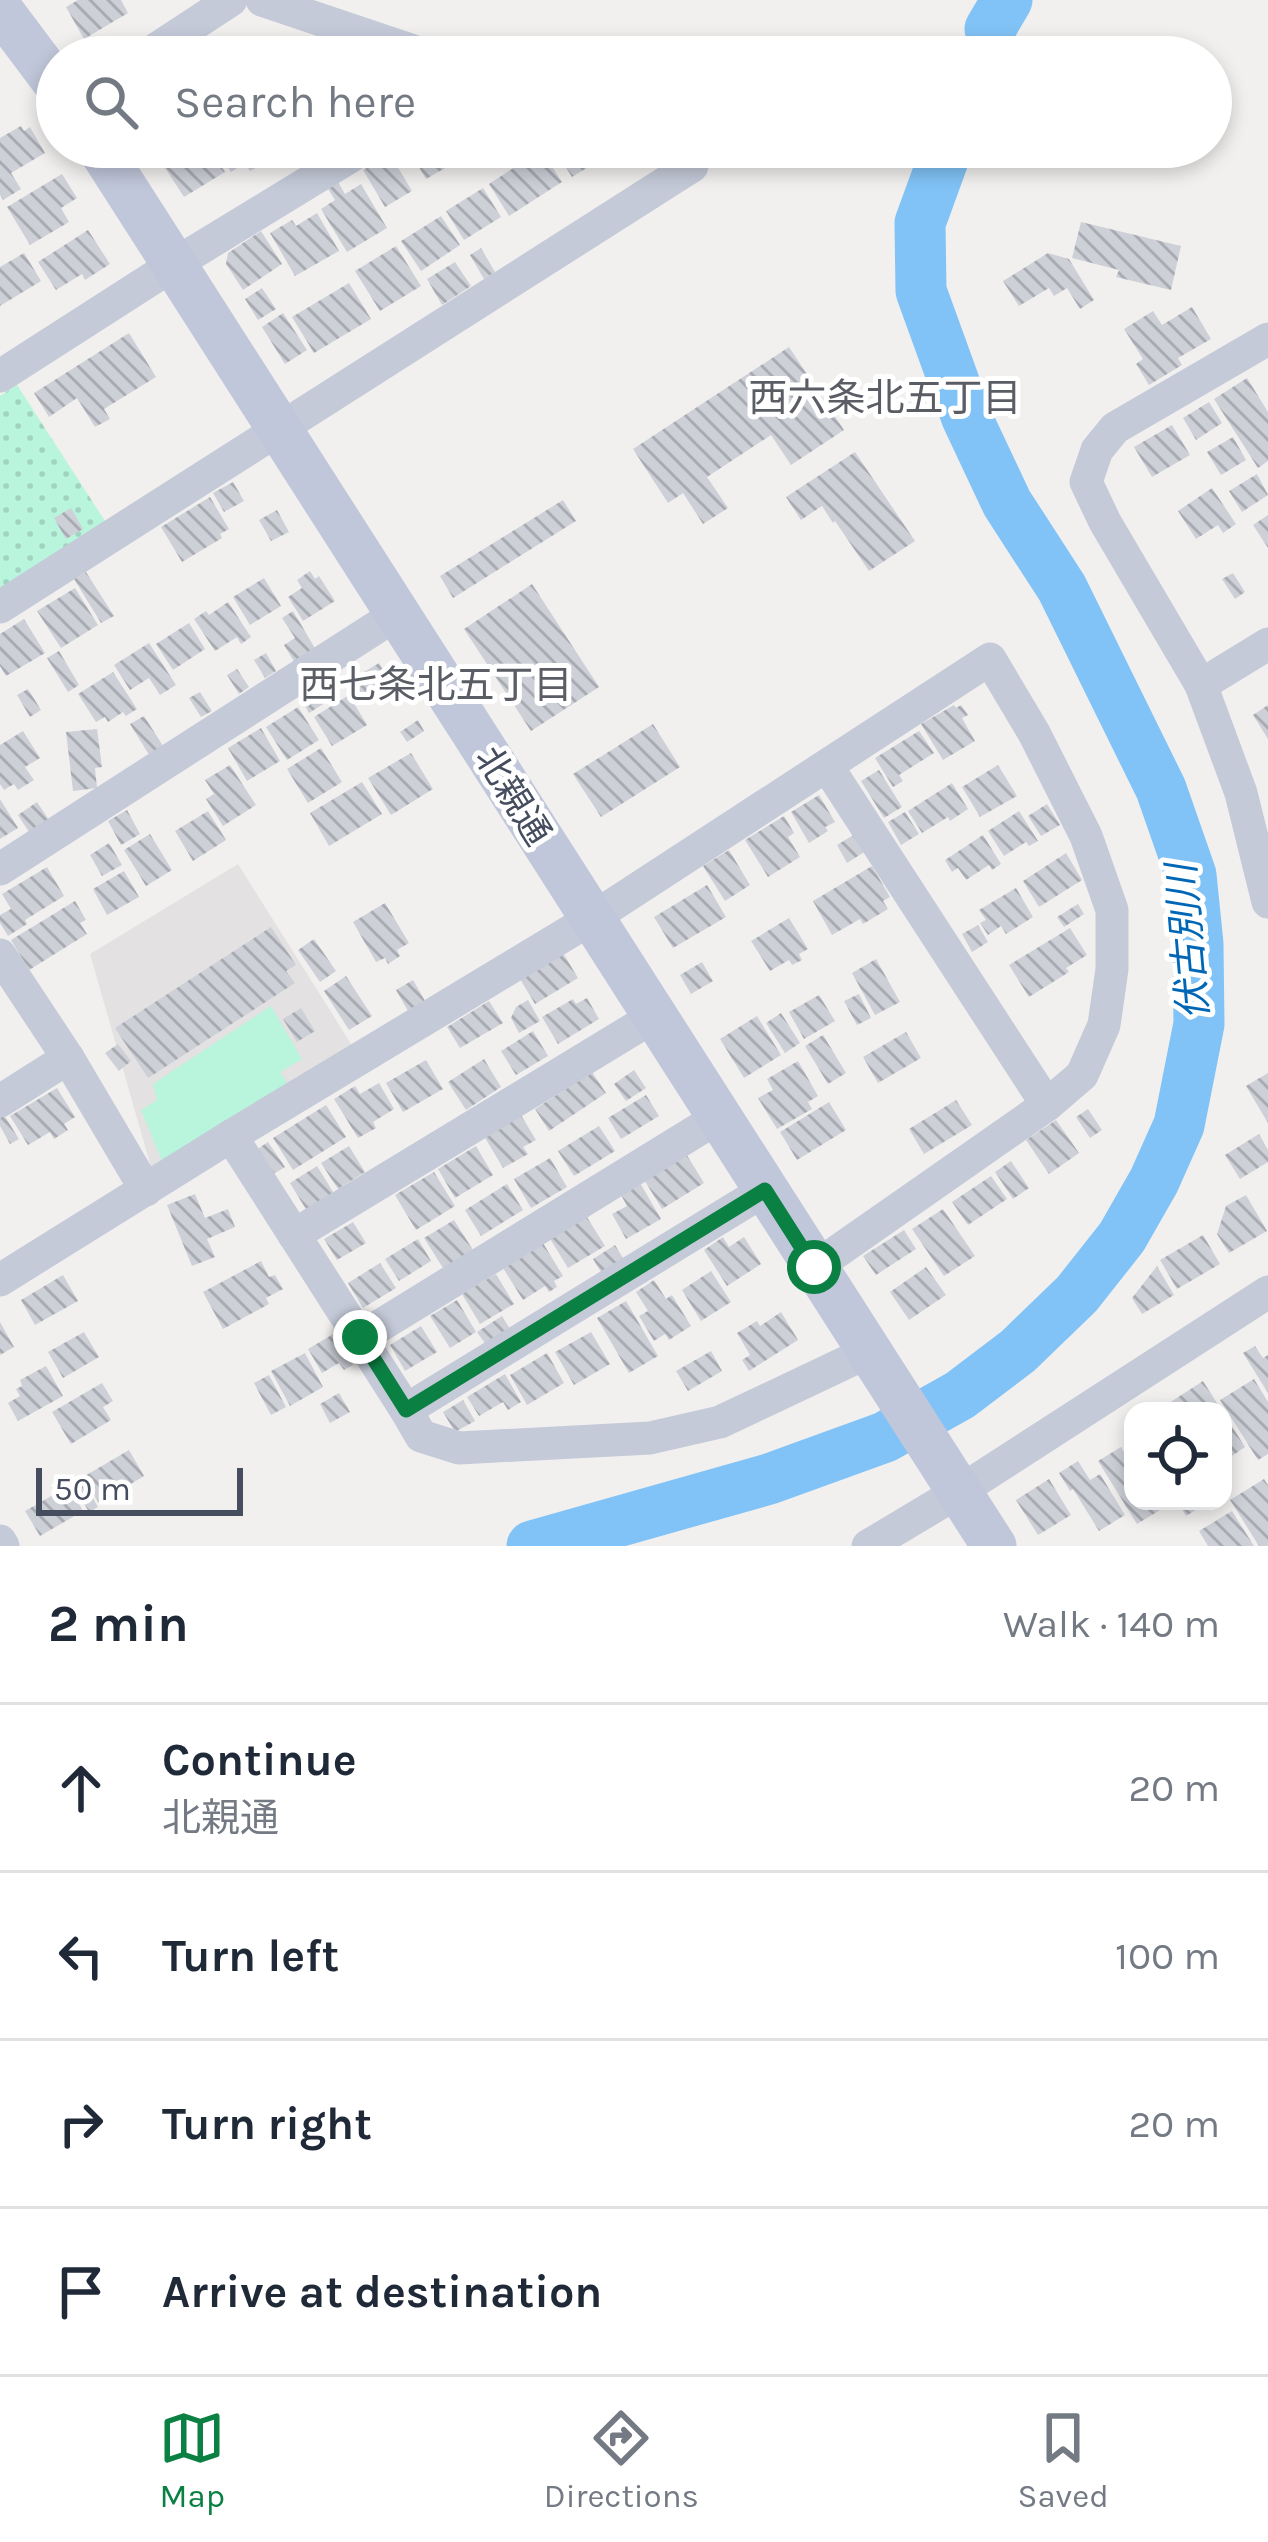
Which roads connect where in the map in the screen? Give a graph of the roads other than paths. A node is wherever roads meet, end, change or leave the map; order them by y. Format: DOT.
graph roads {
  1 [pos="231,0"];
  2 [pos="262,0"];
  3 [pos="0,9"];
  4 [pos="176,36"];
  5 [pos="368,36"];
  6 [pos="36,57"];
  7 [pos="112,168"];
  8 [pos="332,168"];
  9 [pos="689,168"];
  10 [pos="173,265"];
  11 [pos="1268,339"];
  12 [pos="1,373"];
  13 [pos="279,430"];
  14 [pos="0,607"];
  15 [pos="398,614"];
  16 [pos="1268,644"];
  17 [pos="1202,685"];
  18 [pos="827,766"];
  19 [pos="0,869"];
  20 [pos="1268,902"];
  21 [pos="591,919"];
  22 [pos="0,955"];
  23 [pos="655,1016"];
  24 [pos="68,1058"];
  25 [pos="0,1102"];
  26 [pos="1048,1105"];
  27 [pos="719,1117"];
  28 [pos="231,1136"];
  29 [pos="146,1190"];
  30 [pos="765,1190"];
  31 [pos="294,1235"];
  32 [pos="814,1267"];
  33 [pos="0,1280"];
  34 [pos="1268,1292"];
  35 [pos="360,1337"];
  36 [pos="879,1368"];
  37 [pos="406,1410"];
  38 [pos="960,1491"];
  39 [pos="868,1546"];
  40 [pos="994,1546"];
  1 -- 4 [label="street"];
  2 -- 5 [label="street"];
  3 -- 6 [label="street"];
  7 -- 10 [label="street, 北親通"];
  8 -- 10 [label="street"];
  9 -- 13 [label="street"];
  10 -- 12 [label="street"];
  10 -- 13 [label="street, 北親通"];
  11 -- 17 [label="street"];
  13 -- 14 [label="street"];
  13 -- 15 [label="street, 北親通"];
  15 -- 19 [label="street"];
  15 -- 21 [label="street, 北親通"];
  16 -- 17 [label="street"];
  17 -- 20 [label="street"];
  18 -- 21 [label="street"];
  18 -- 26 [label="street"];
  18 -- 26 [label="street"];
  21 -- 23 [label="street, 北親通"];
  21 -- 28 [label="street"];
  22 -- 24 [label="street"];
  23 -- 27 [label="street, 北親通"];
  23 -- 31 [label="street"];
  24 -- 25 [label="street"];
  24 -- 29 [label="street"];
  26 -- 32 [label="street"];
  27 -- 30 [label="street, 北親通"];
  27 -- 35 [label="street"];
  28 -- 29 [label="street"];
  28 -- 31 [label="street"];
  29 -- 33 [label="street"];
  30 -- 32 [label="street, 北親通"];
  30 -- 37 [label="street"];
  31 -- 35 [label="street"];
  32 -- 36 [label="street, 北親通"];
  34 -- 38 [label="street"];
  35 -- 37 [label="street"];
  36 -- 37 [label="street"];
  36 -- 38 [label="street, 北親通"];
  38 -- 39 [label="street"];
  38 -- 40 [label="street, 北親通"];
}
